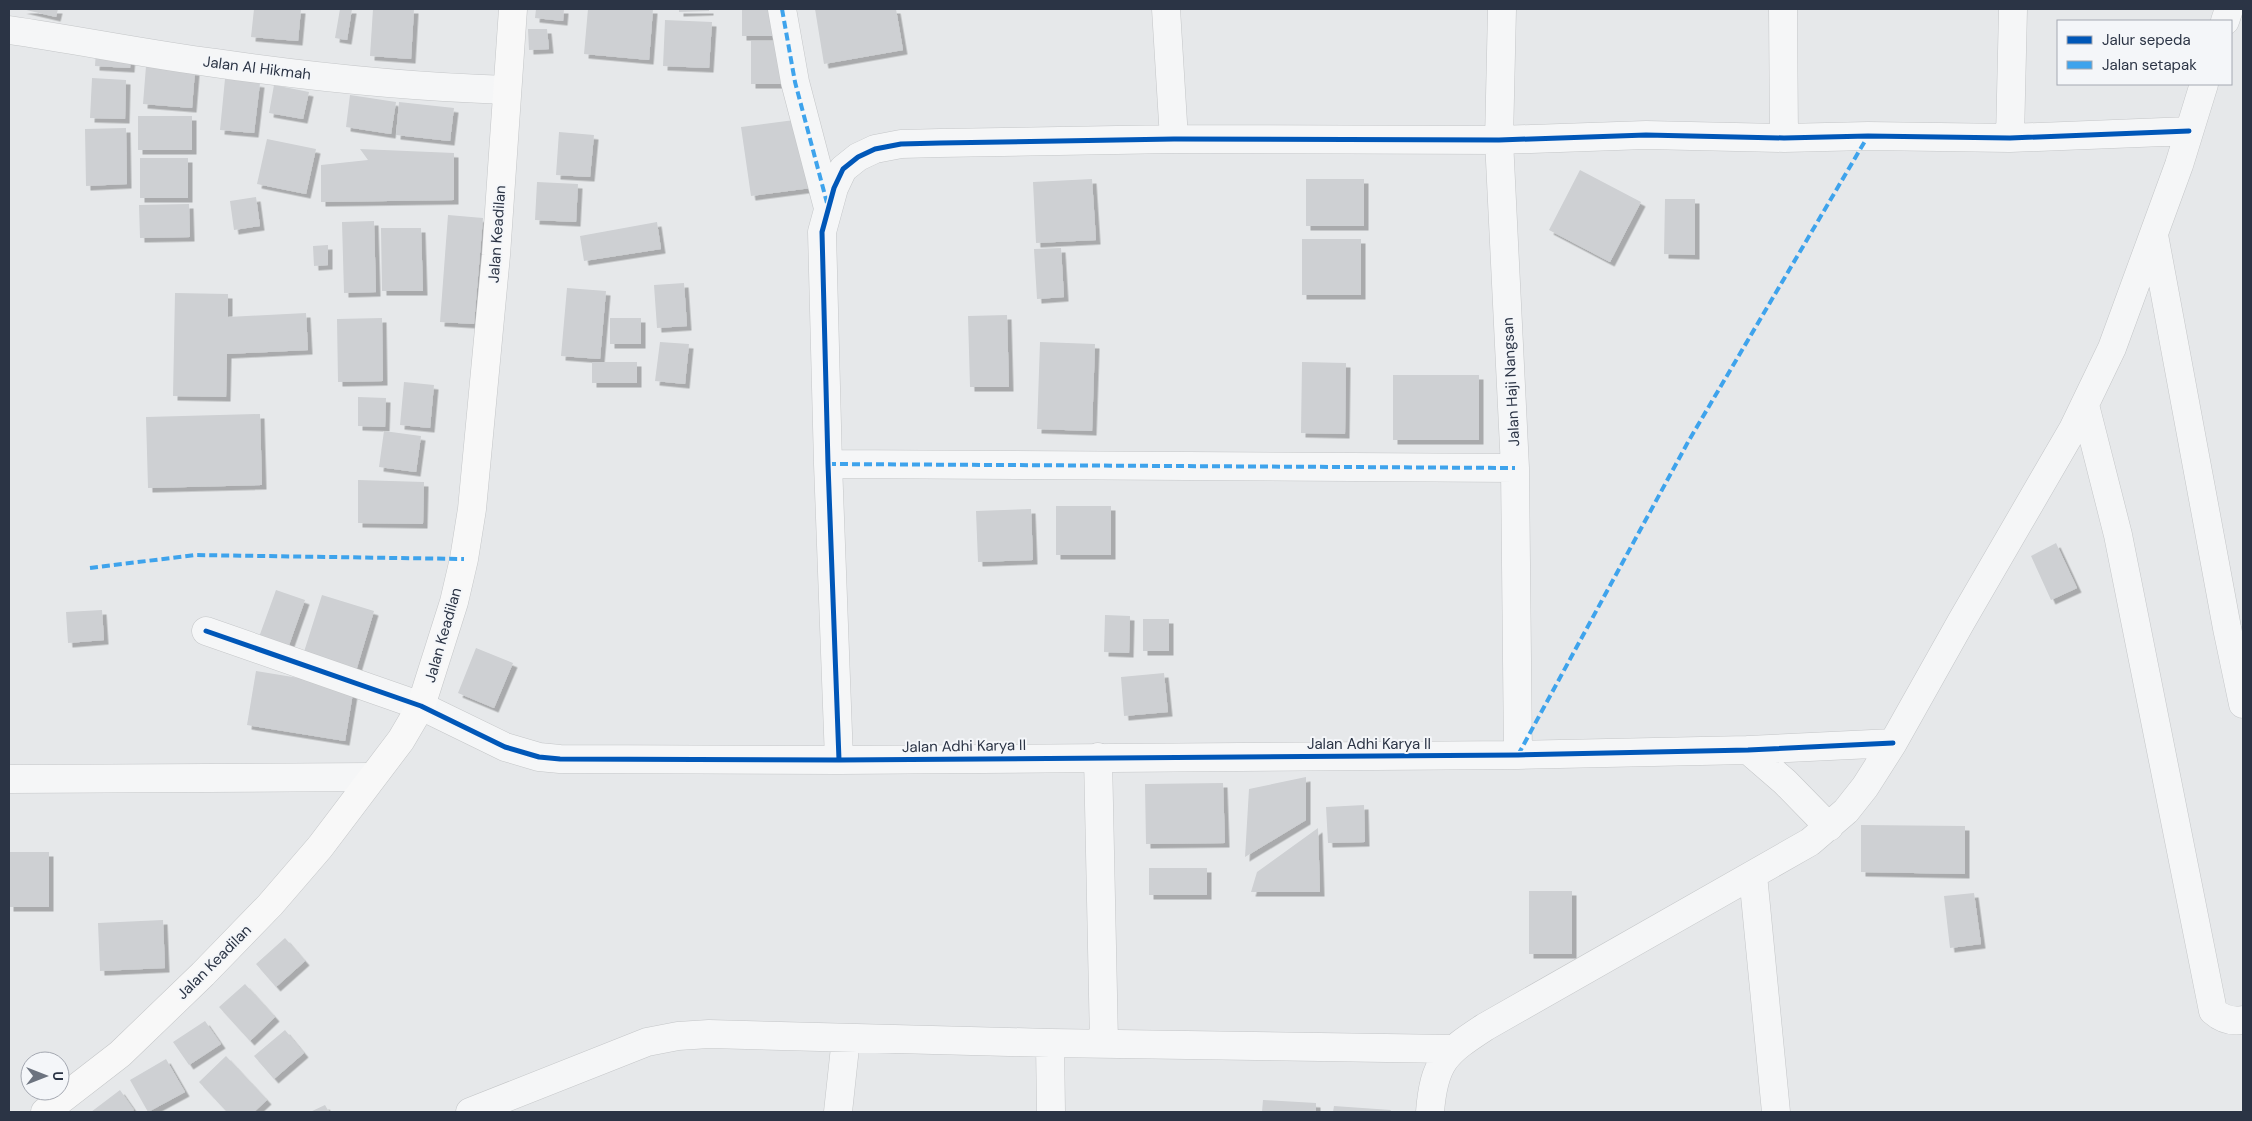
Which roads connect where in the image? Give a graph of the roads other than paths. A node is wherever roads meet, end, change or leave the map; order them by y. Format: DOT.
graph roads {
  1 [pos="513,9"];
  2 [pos="782,9"];
  3 [pos="1166,9"];
  4 [pos="1502,9"];
  5 [pos="1783,9"];
  6 [pos="2013,9"];
  7 [pos="9,30"];
  8 [pos="2204,85"];
  9 [pos="507,90"];
  10 [pos="2189,131"];
  11 [pos="1784,138"];
  12 [pos="2010,138"];
  13 [pos="1174,139"];
  14 [pos="1499,140"];
  15 [pos="828,208"];
  16 [pos="2154,235"];
  17 [pos="2085,405"];
  18 [pos="828,464"];
  19 [pos="1515,468"];
  20 [pos="206,632"];
  21 [pos="2243,704"];
  22 [pos="421,706"];
  23 [pos="1893,743"];
  24 [pos="1748,750"];
  25 [pos="1518,756"];
  26 [pos="1098,757"];
  27 [pos="839,760"];
  28 [pos="372,777"];
  29 [pos="9,778"];
  30 [pos="1829,827"];
  31 [pos="1752,875"];
  32 [pos="2243,1020"];
  33 [pos="846,1038"];
  34 [pos="1104,1042"];
  35 [pos="1050,1043"];
  36 [pos="1452,1049"];
  37 [pos="48,1111"];
  38 [pos="470,1112"];
  39 [pos="838,1112"];
  40 [pos="1050,1112"];
  41 [pos="1430,1112"];
  42 [pos="1776,1112"];
  1 -- 9 [label="main road, Jalan Keadilan"];
  2 -- 15 [label="street"];
  3 -- 13 [label="street"];
  4 -- 14 [label="street, Jalan Haji Nangsan"];
  5 -- 11 [label="street"];
  6 -- 12 [label="street"];
  7 -- 9 [label="street, Jalan Al Hikmah"];
  8 -- 10 [label="street"];
  9 -- 22 [label="main road, Jalan Keadilan"];
  10 -- 12 [label="street"];
  10 -- 16 [label="street"];
  11 -- 12 [label="street"];
  11 -- 14 [label="street"];
  13 -- 14 [label="street"];
  13 -- 15 [label="street"];
  14 -- 19 [label="street, Jalan Haji Nangsan"];
  15 -- 18 [label="street"];
  16 -- 17 [label="street"];
  16 -- 21 [label="street"];
  17 -- 23 [label="street"];
  17 -- 32 [label="street"];
  18 -- 19 [label="street"];
  18 -- 27 [label="street"];
  19 -- 25 [label="street, Jalan Haji Nangsan"];
  20 -- 22 [label="street, Jalan Adhi Karya II"];
  22 -- 27 [label="street, Jalan Adhi Karya II"];
  22 -- 28 [label="main road, Jalan Keadilan"];
  23 -- 24 [label="street, Jalan Adhi Karya II"];
  23 -- 30 [label="street"];
  24 -- 25 [label="street, Jalan Adhi Karya II"];
  24 -- 30 [label="street"];
  25 -- 26 [label="street, Jalan Adhi Karya II"];
  26 -- 27 [label="street, Jalan Adhi Karya II"];
  26 -- 34 [label="street"];
  28 -- 29 [label="street"];
  28 -- 37 [label="main road, Jalan Keadilan"];
  30 -- 31 [label="street"];
  31 -- 36 [label="street"];
  31 -- 42 [label="street"];
  33 -- 35 [label="street"];
  33 -- 38 [label="street"];
  33 -- 39 [label="street"];
  34 -- 35 [label="street"];
  34 -- 36 [label="street"];
  35 -- 40 [label="street"];
  36 -- 41 [label="street"];
}
